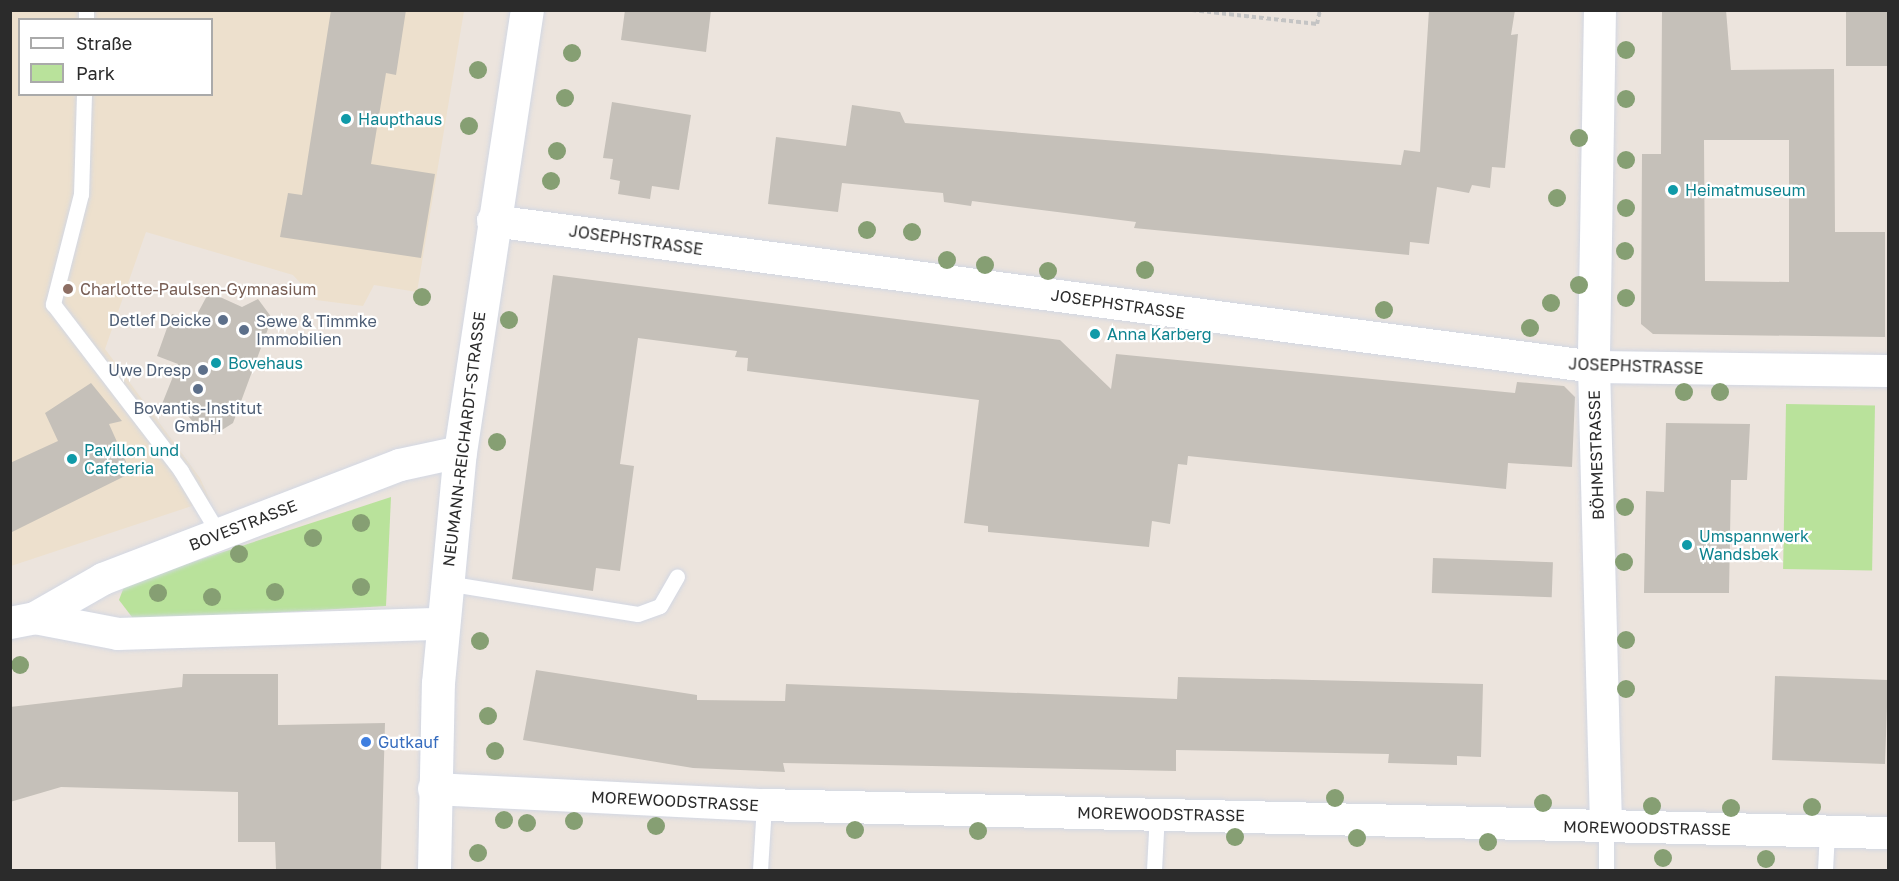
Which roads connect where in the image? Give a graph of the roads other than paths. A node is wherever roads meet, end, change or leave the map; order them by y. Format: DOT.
graph roads {
  1 [pos="527,10"];
  2 [pos="1600,10"];
  3 [pos="84,96"];
  4 [pos="493,221"];
  5 [pos="1594,367"];
  6 [pos="1888,371"];
  7 [pos="460,452"];
  8 [pos="219,534"];
  9 [pos="677,577"];
  10 [pos="446,583"];
  11 [pos="23,620"];
  12 [pos="442,624"];
  13 [pos="434,789"];
  14 [pos="764,805"];
  15 [pos="1157,813"];
  16 [pos="1606,827"];
  17 [pos="1827,832"];
  18 [pos="1888,833"];
  19 [pos="434,870"];
  20 [pos="760,870"];
  21 [pos="1154,870"];
  22 [pos="1606,870"];
  23 [pos="1825,870"];
  1 -- 4 [label="street, NEUMANN-REICHARDT-STRASSE"];
  2 -- 5 [label="street, BÖHMESTRASSE"];
  3 -- 8 [label="lane"];
  4 -- 5 [label="street, JOSEPHSTRASSE"];
  4 -- 7 [label="street, NEUMANN-REICHARDT-STRASSE"];
  5 -- 6 [label="street, JOSEPHSTRASSE"];
  5 -- 16 [label="street, BÖHMESTRASSE"];
  7 -- 8 [label="street, BOVESTRASSE"];
  7 -- 10 [label="street, NEUMANN-REICHARDT-STRASSE"];
  8 -- 11 [label="street, BOVESTRASSE"];
  9 -- 10 [label="lane"];
  10 -- 12 [label="street, NEUMANN-REICHARDT-STRASSE"];
  11 -- 12 [label="street, BOVESTRASSE"];
  12 -- 13 [label="street, NEUMANN-REICHARDT-STRASSE"];
  13 -- 14 [label="street, MOREWOODSTRASSE"];
  13 -- 19 [label="street, NEUMANN-REICHARDT-STRASSE"];
  14 -- 15 [label="street, MOREWOODSTRASSE"];
  14 -- 20 [label="lane"];
  15 -- 16 [label="street, MOREWOODSTRASSE"];
  15 -- 21 [label="lane"];
  16 -- 17 [label="street, MOREWOODSTRASSE"];
  16 -- 22 [label="lane"];
  17 -- 18 [label="street, MOREWOODSTRASSE"];
  17 -- 23 [label="lane"];
}
